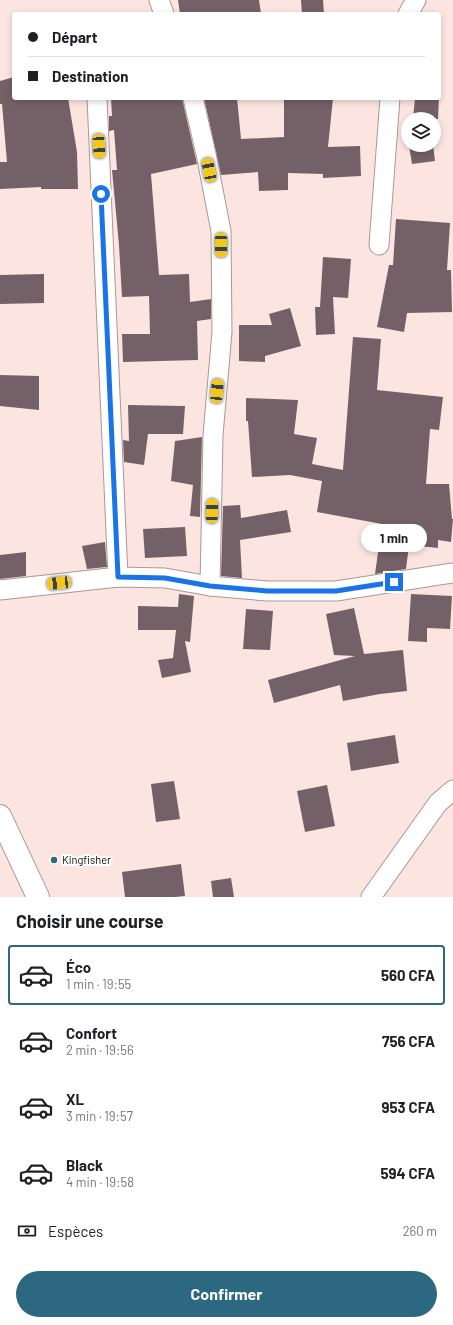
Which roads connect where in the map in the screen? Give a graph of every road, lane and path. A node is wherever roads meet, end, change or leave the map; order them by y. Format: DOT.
graph roads {
  1 [pos="160,0"];
  2 [pos="416,0"];
  3 [pos="163,12"];
  4 [pos="409,12"];
  5 [pos="97,100"];
  6 [pos="193,100"];
  7 [pos="390,100"];
  8 [pos="379,245"];
  9 [pos="453,573"];
  10 [pos="118,577"];
  11 [pos="210,586"];
  12 [pos="0,590"];
  13 [pos="453,790"];
  14 [pos="0,816"];
  15 [pos="38,897"];
  16 [pos="371,897"];
  1 -- 3 [label="street"];
  2 -- 4 [label="street"];
  5 -- 10 [label="street"];
  6 -- 11 [label="street"];
  7 -- 8 [label="street"];
  9 -- 11 [label="street"];
  10 -- 11 [label="street"];
  10 -- 12 [label="street"];
  13 -- 16 [label="street"];
  14 -- 15 [label="main road"];
}
